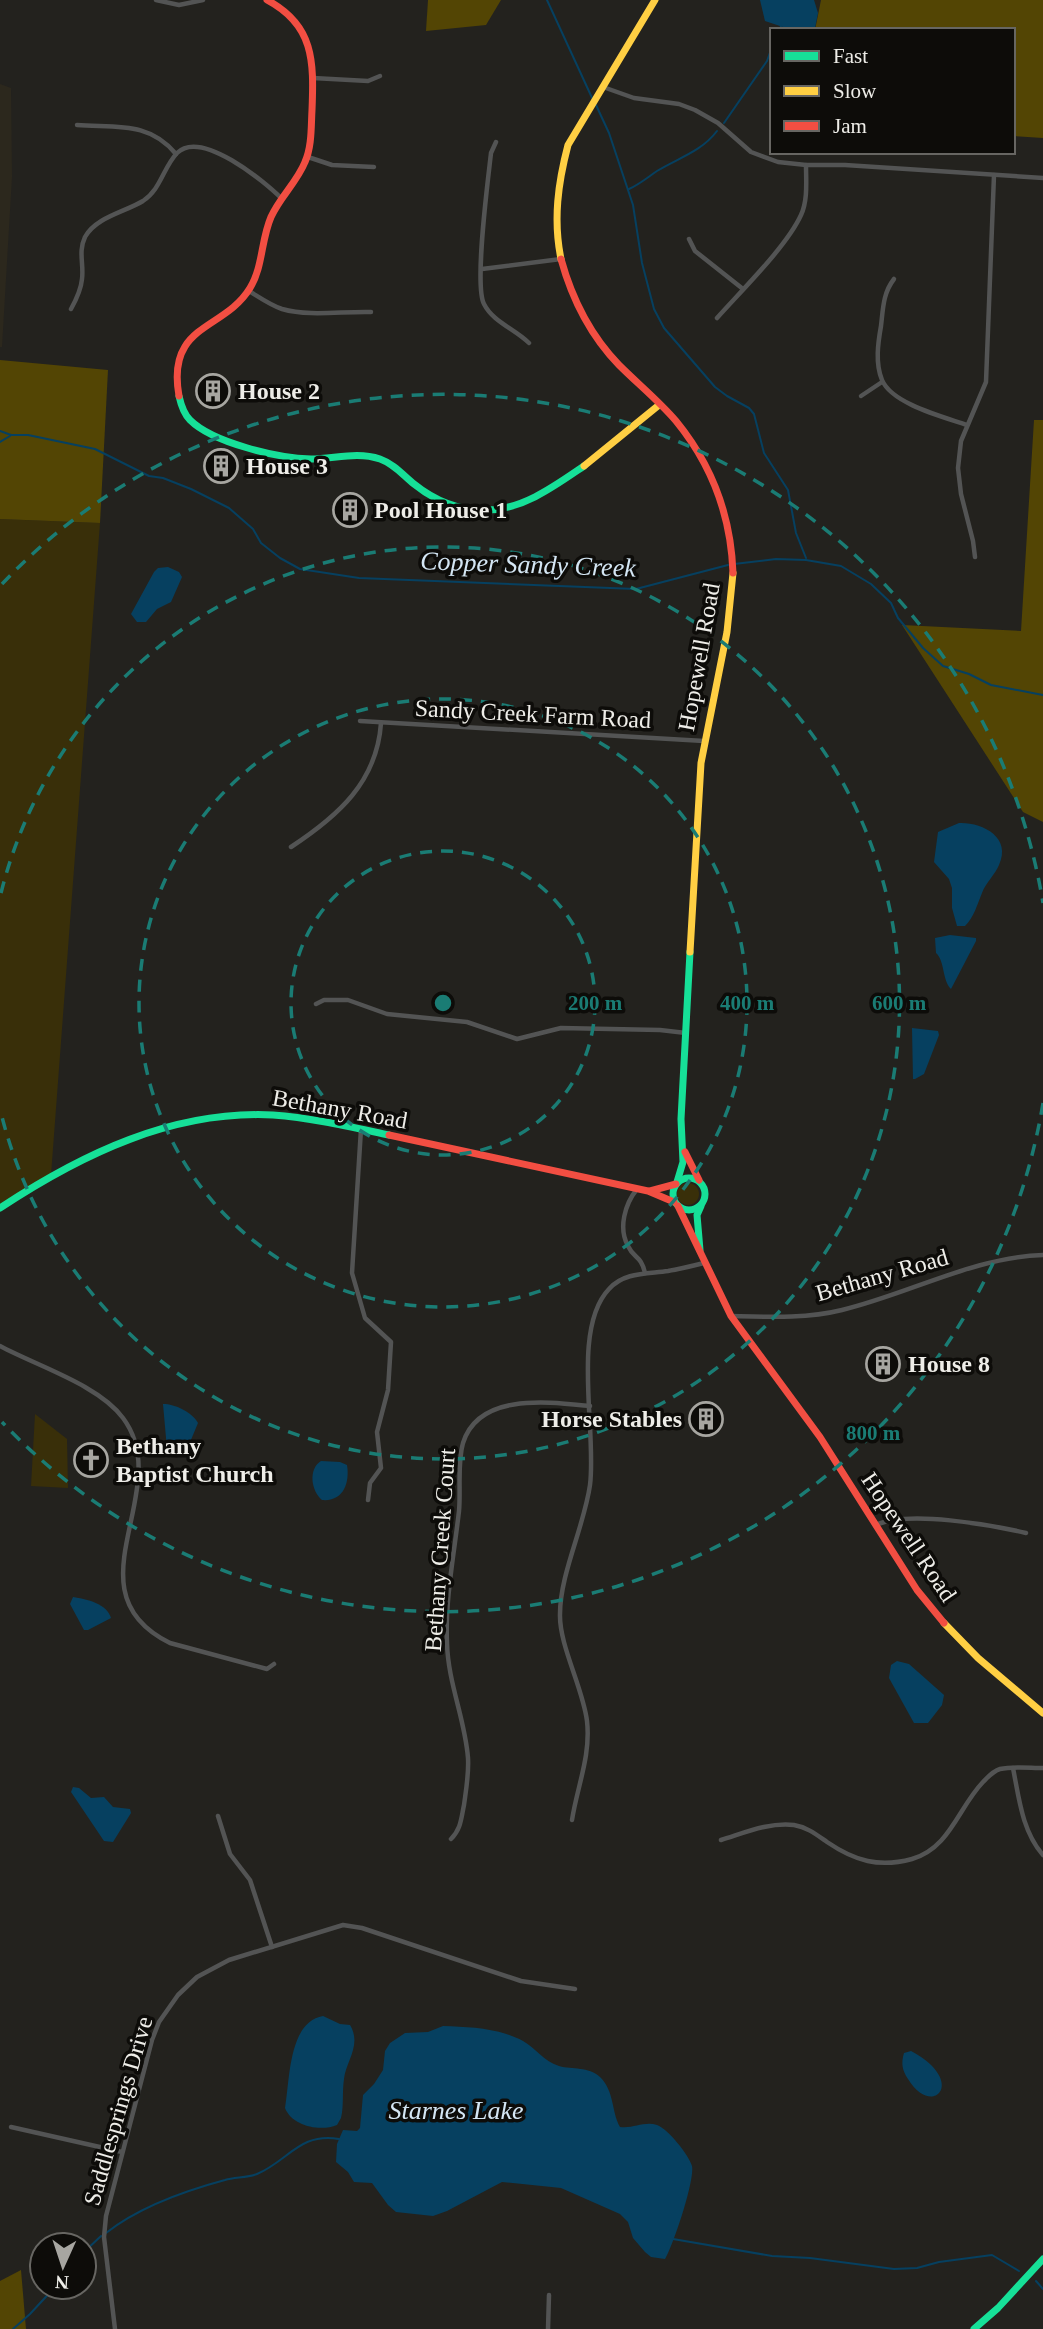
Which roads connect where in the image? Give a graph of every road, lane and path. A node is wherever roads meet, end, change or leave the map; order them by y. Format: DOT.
graph roads {
  1 [pos="156,0"];
  2 [pos="203,0"];
  3 [pos="655,0"];
  4 [pos="271,1"];
  5 [pos="380,76"];
  6 [pos="313,78"];
  7 [pos="603,87"];
  8 [pos="77,125"];
  9 [pos="496,142"];
  10 [pos="176,155"];
  11 [pos="308,157"];
  12 [pos="806,165"];
  13 [pos="374,167"];
  14 [pos="994,175"];
  15 [pos="1043,178"];
  16 [pos="282,199"];
  17 [pos="689,239"];
  18 [pos="561,259"];
  19 [pos="481,269"];
  20 [pos="894,279"];
  21 [pos="743,289"];
  22 [pos="248,290"];
  23 [pos="71,309"];
  24 [pos="371,312"];
  25 [pos="717,318"];
  26 [pos="529,343"];
  27 [pos="882,382"];
  28 [pos="861,396"];
  29 [pos="659,405"];
  30 [pos="967,425"];
  31 [pos="975,557"];
  32 [pos="360,722"];
  33 [pos="381,723"];
  34 [pos="704,741"];
  35 [pos="291,847"];
  36 [pos="316,1003"];
  37 [pos="686,1033"];
  38 [pos="361,1129"];
  39 [pos="683,1147"];
  40 [pos="676,1183"];
  41 [pos="701,1183"];
  42 [pos="637,1189"];
  43 [pos="648,1191"];
  44 [pos="702,1203"];
  45 [pos="676,1204"];
  46 [pos="0,1208"];
  47 [pos="1043,1255"];
  48 [pos="703,1259"];
  49 [pos="645,1273"];
  50 [pos="731,1316"];
  51 [pos="0,1346"];
  52 [pos="590,1406"];
  53 [pos="368,1500"];
  54 [pos="876,1525"];
  55 [pos="1027,1533"];
  56 [pos="274,1664"];
  57 [pos="1043,1713"];
  58 [pos="1013,1768"];
  59 [pos="1043,1768"];
  60 [pos="218,1816"];
  61 [pos="572,1820"];
  62 [pos="451,1839"];
  63 [pos="721,1840"];
  64 [pos="1043,1854"];
  65 [pos="272,1947"];
  66 [pos="575,1989"];
  67 [pos="11,2127"];
  68 [pos="122,2152"];
  69 [pos="1043,2259"];
  70 [pos="549,2295"];
  71 [pos="115,2329"];
  72 [pos="548,2329"];
  73 [pos="974,2329"];
  1 -- 2 [label="street"];
  3 -- 7 [label="street, Hopewell Road"];
  4 -- 6 [label="street"];
  5 -- 6 [label="street"];
  6 -- 11 [label="street"];
  7 -- 12 [label="street"];
  7 -- 18 [label="street, Hopewell Road"];
  8 -- 10 [label="street"];
  9 -- 19 [label="street"];
  10 -- 16 [label="street"];
  10 -- 23 [label="street"];
  11 -- 13 [label="street"];
  11 -- 16 [label="street"];
  12 -- 14 [label="street"];
  12 -- 21 [label="street"];
  14 -- 15 [label="street"];
  14 -- 30 [label="street"];
  16 -- 22 [label="street"];
  17 -- 21 [label="street"];
  18 -- 19 [label="street"];
  18 -- 29 [label="street, Hopewell Road"];
  19 -- 26 [label="street"];
  20 -- 27 [label="street"];
  21 -- 25 [label="street"];
  22 -- 24 [label="street"];
  22 -- 29 [label="street"];
  27 -- 28 [label="street"];
  27 -- 30 [label="street"];
  29 -- 34 [label="street, Hopewell Road"];
  30 -- 31 [label="street"];
  32 -- 33 [label="street, Sandy Creek Farm Road"];
  33 -- 34 [label="street, Sandy Creek Farm Road"];
  33 -- 35 [label="street"];
  34 -- 37 [label="street, Hopewell Road"];
  36 -- 37 [label="street"];
  37 -- 39 [label="street, Hopewell Road"];
  38 -- 42 [label="street, Bethany Road"];
  38 -- 46 [label="street, Bethany Road"];
  38 -- 53 [label="street"];
  39 -- 40 [label="street, Hopewell Road"];
  39 -- 41 [label="street, Hopewell Road"];
  40 -- 41 [label="street"];
  40 -- 43 [label="street, Bethany Road"];
  40 -- 45 [label="street"];
  41 -- 44 [label="street"];
  42 -- 43 [label="street, Bethany Road"];
  42 -- 49 [label="street"];
  43 -- 45 [label="street, Bethany Road"];
  44 -- 45 [label="street"];
  44 -- 48 [label="street, Hopewell Road"];
  45 -- 48 [label="street, Hopewell Road"];
  47 -- 50 [label="street, Bethany Road"];
  48 -- 49 [label="street"];
  48 -- 50 [label="street, Hopewell Road"];
  49 -- 52 [label="street"];
  50 -- 54 [label="street, Hopewell Road"];
  51 -- 56 [label="street"];
  52 -- 61 [label="street"];
  52 -- 62 [label="street, Bethany Creek Court"];
  54 -- 55 [label="street"];
  54 -- 57 [label="street, Hopewell Road"];
  58 -- 59 [label="street"];
  58 -- 63 [label="street"];
  58 -- 64 [label="street"];
  60 -- 65 [label="street"];
  65 -- 66 [label="street, Saddlesprings Drive"];
  65 -- 68 [label="street, Saddlesprings Drive"];
  67 -- 68 [label="street"];
  68 -- 71 [label="street, Saddlesprings Drive"];
  69 -- 73 [label="street"];
  70 -- 72 [label="street"];
}
